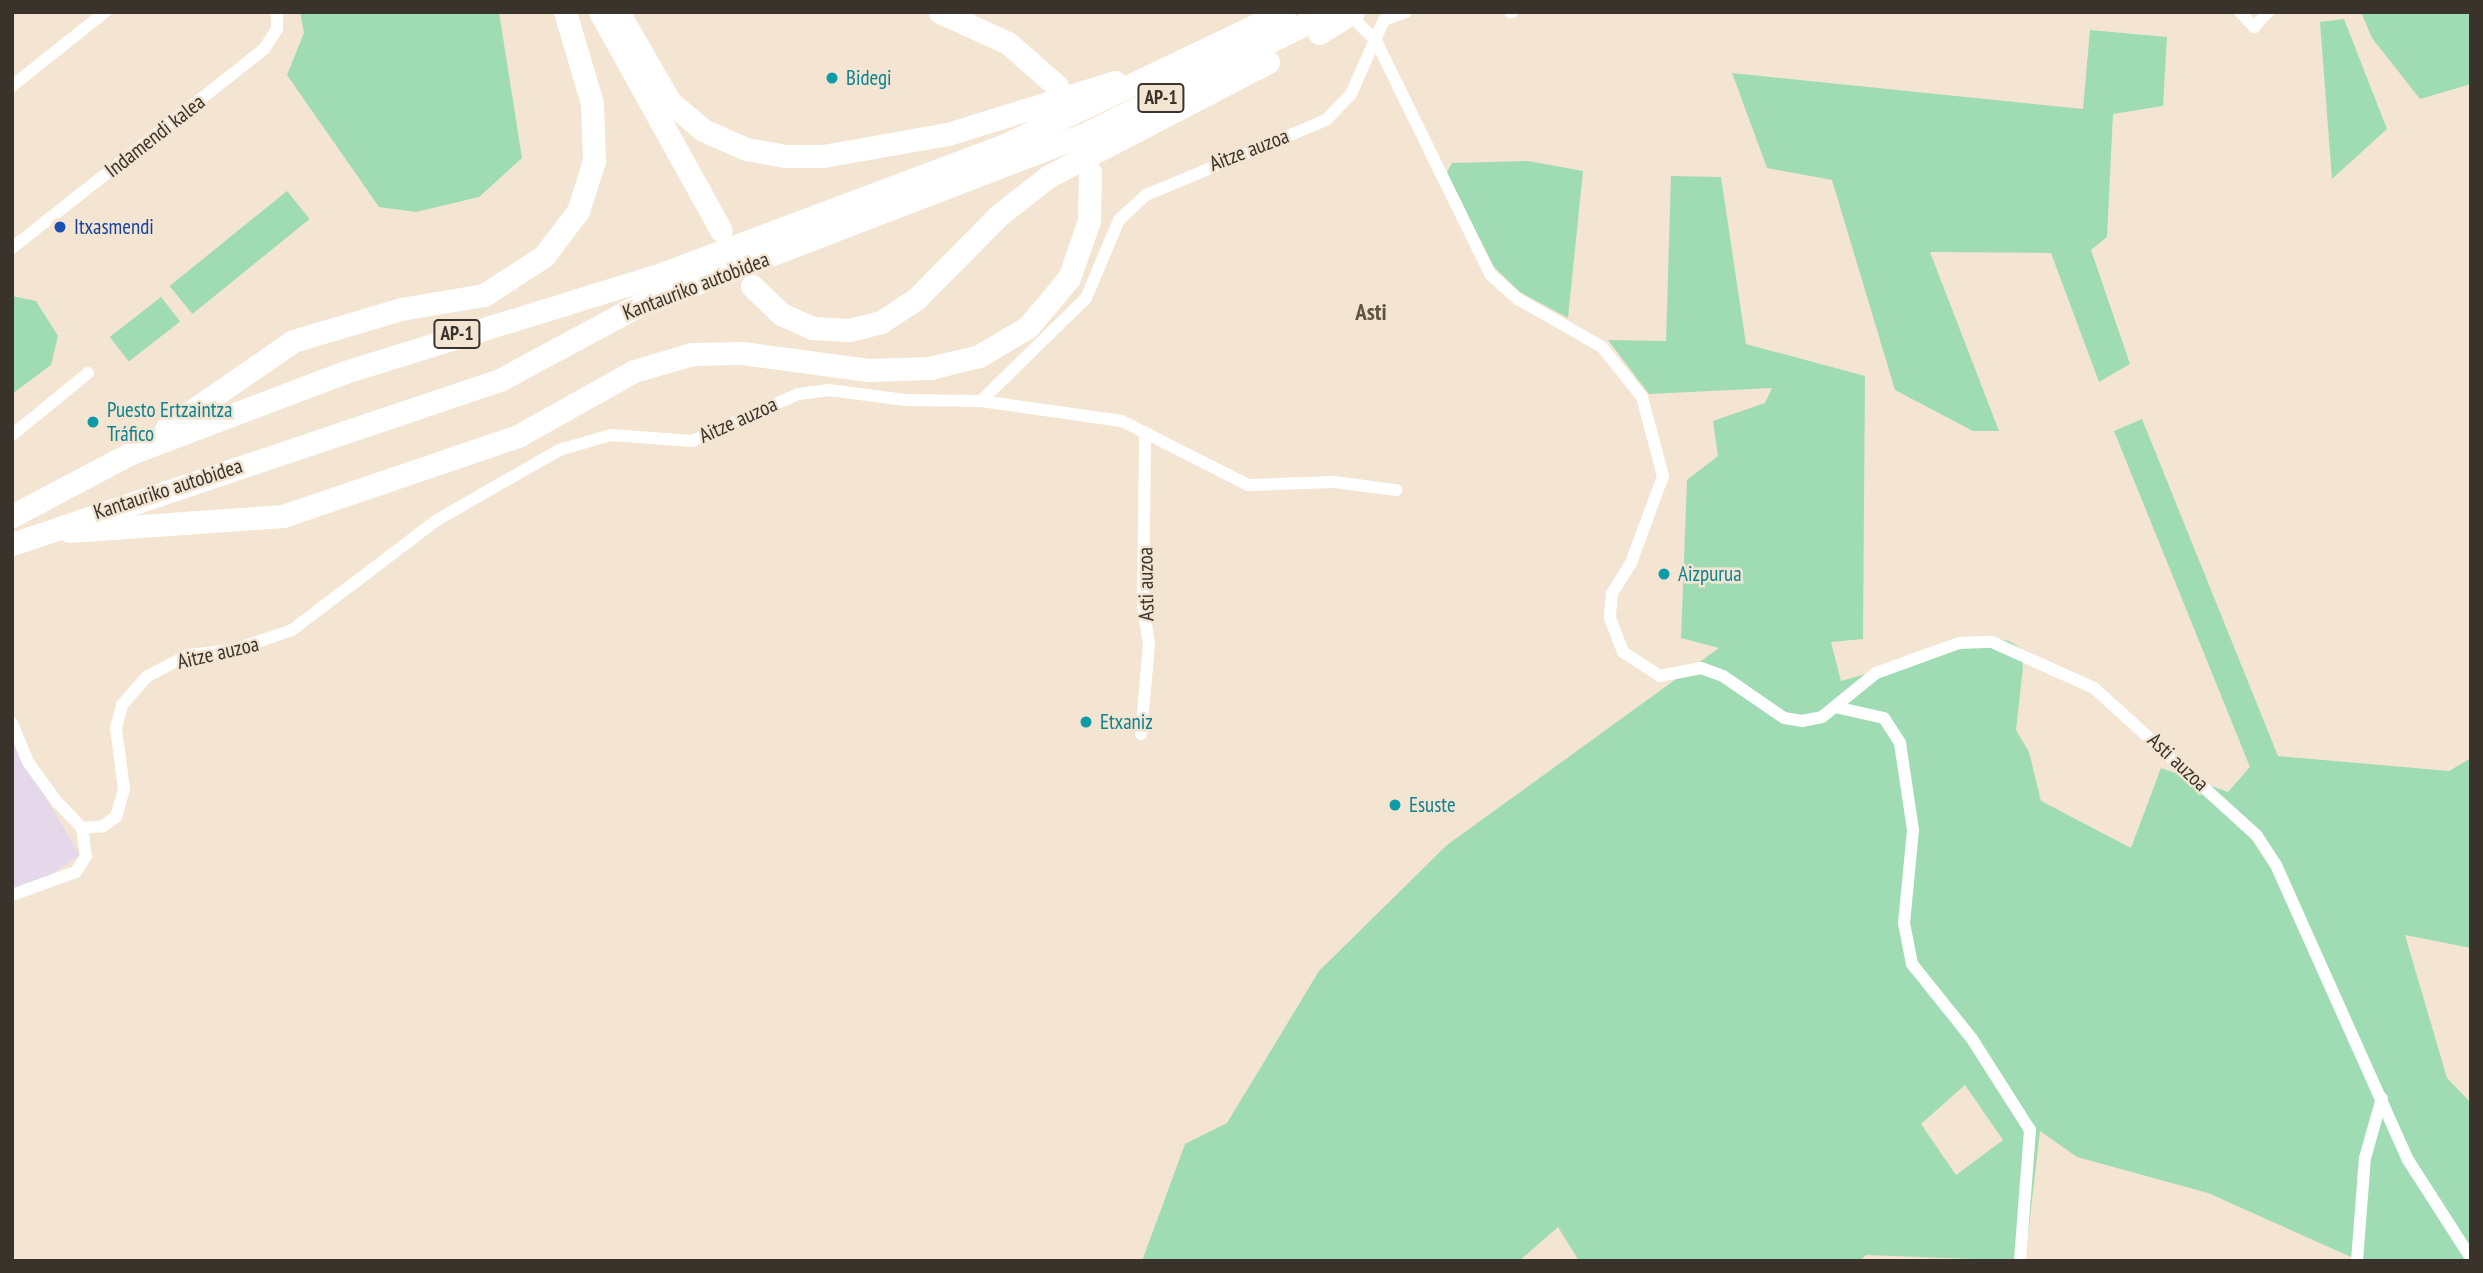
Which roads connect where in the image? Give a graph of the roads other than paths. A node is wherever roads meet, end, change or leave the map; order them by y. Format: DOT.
graph roads {
  1 [pos="105,12"];
  2 [pos="277,12"];
  3 [pos="565,12"];
  4 [pos="600,12"];
  5 [pos="618,12"];
  6 [pos="940,12"];
  7 [pos="1329,12"];
  8 [pos="1350,12"];
  9 [pos="1406,12"];
  10 [pos="2241,12"];
  11 [pos="2268,12"];
  12 [pos="1288,27"];
  13 [pos="1376,41"];
  14 [pos="1202,55"];
  15 [pos="12,86"];
  16 [pos="1057,86"];
  17 [pos="1090,172"];
  18 [pos="721,230"];
  19 [pos="12,248"];
  20 [pos="752,286"];
  21 [pos="88,373"];
  22 [pos="981,401"];
  23 [pos="12,435"];
  24 [pos="1145,436"];
  25 [pos="131,453"];
  26 [pos="1396,490"];
  27 [pos="12,516"];
  28 [pos="21,539"];
  29 [pos="1835,707"];
  30 [pos="12,723"];
  31 [pos="1141,733"];
  32 [pos="82,828"];
  33 [pos="12,895"];
  34 [pos="2382,1098"];
  35 [pos="2471,1258"];
  36 [pos="2020,1261"];
  37 [pos="2357,1261"];
  1 -- 15 [label="street"];
  2 -- 19 [label="street, Indamendi kalea"];
  3 -- 25 [label="highway"];
  4 -- 18 [label="highway"];
  5 -- 14 [label="highway"];
  6 -- 16 [label="highway"];
  7 -- 12 [label="highway, Kantauriko autobidea / AP-1"];
  8 -- 12 [label="highway"];
  8 -- 13 [label="street"];
  9 -- 13 [label="street, Aitze auzoa"];
  10 -- 11 [label="street"];
  12 -- 14 [label="highway, Kantauriko autobidea / AP-1"];
  12 -- 20 [label="highway"];
  12 -- 28 [label="highway, Kantauriko autobidea / AP-1"];
  13 -- 22 [label="street, Aitze auzoa"];
  13 -- 29 [label="street, Asti auzoa"];
  14 -- 25 [label="highway, Kantauriko autobidea / AP-1"];
  17 -- 28 [label="highway"];
  21 -- 23 [label="street"];
  22 -- 24 [label="street"];
  22 -- 32 [label="street, Aitze auzoa"];
  24 -- 26 [label="street"];
  24 -- 31 [label="street, Asti auzoa"];
  25 -- 27 [label="highway, Kantauriko autobidea / AP-1"];
  29 -- 34 [label="street, Asti auzoa"];
  29 -- 36 [label="street"];
  30 -- 32 [label="street"];
  32 -- 33 [label="street"];
  34 -- 35 [label="street, Asti auzoa"];
  34 -- 37 [label="street"];
}
